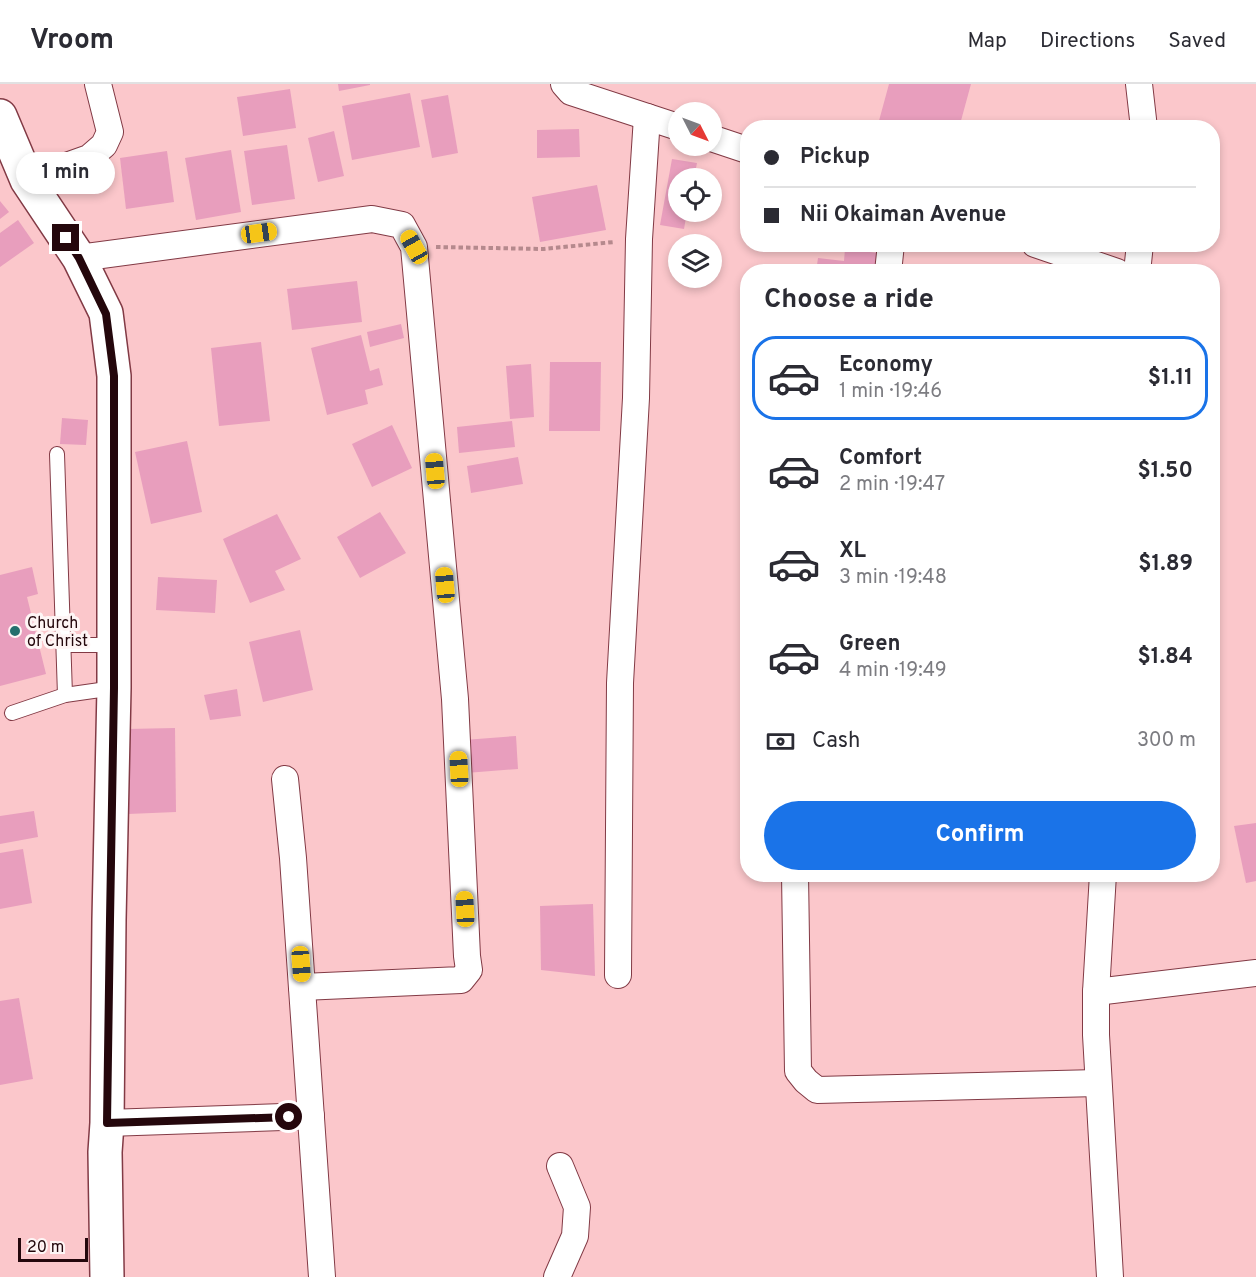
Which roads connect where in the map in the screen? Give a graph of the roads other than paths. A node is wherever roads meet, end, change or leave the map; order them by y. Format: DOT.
graph roads {
  1 [pos="98,84"];
  2 [pos="564,84"];
  3 [pos="1139,84"];
  4 [pos="0,116"];
  5 [pos="647,117"];
  6 [pos="1142,120"];
  7 [pos="668,124"];
  8 [pos="722,142"];
  9 [pos="740,148"];
  10 [pos="27,180"];
  11 [pos="1058,252"];
  12 [pos="79,258"];
  13 [pos="1094,264"];
  14 [pos="57,454"];
  15 [pos="63,645"];
  16 [pos="114,645"];
  17 [pos="114,688"];
  18 [pos="65,695"];
  19 [pos="12,712"];
  20 [pos="285,779"];
  21 [pos="795,882"];
  22 [pos="1103,882"];
  23 [pos="1256,973"];
  24 [pos="618,975"];
  25 [pos="302,987"];
  26 [pos="1096,992"];
  27 [pos="1098,1083"];
  28 [pos="311,1116"];
  29 [pos="107,1123"];
  30 [pos="560,1166"];
  31 [pos="107,1277"];
  32 [pos="322,1277"];
  33 [pos="557,1277"];
  34 [pos="1110,1277"];
  1 -- 10 [label="street"];
  2 -- 5 [label="street"];
  3 -- 6 [label="street"];
  4 -- 10 [label="street"];
  5 -- 7 [label="street"];
  5 -- 24 [label="street"];
  8 -- 9 [label="street"];
  10 -- 12 [label="street"];
  11 -- 13 [label="street"];
  12 -- 16 [label="street"];
  12 -- 25 [label="street"];
  14 -- 15 [label="lane"];
  15 -- 16 [label="lane"];
  15 -- 18 [label="lane"];
  16 -- 17 [label="street"];
  17 -- 18 [label="lane"];
  17 -- 29 [label="street"];
  18 -- 19 [label="lane"];
  20 -- 25 [label="street"];
  21 -- 27 [label="street"];
  22 -- 26 [label="street"];
  23 -- 26 [label="street"];
  25 -- 28 [label="street"];
  26 -- 27 [label="street"];
  27 -- 34 [label="street"];
  28 -- 29 [label="street"];
  28 -- 32 [label="street"];
  29 -- 31 [label="street"];
  30 -- 33 [label="street"];
}
